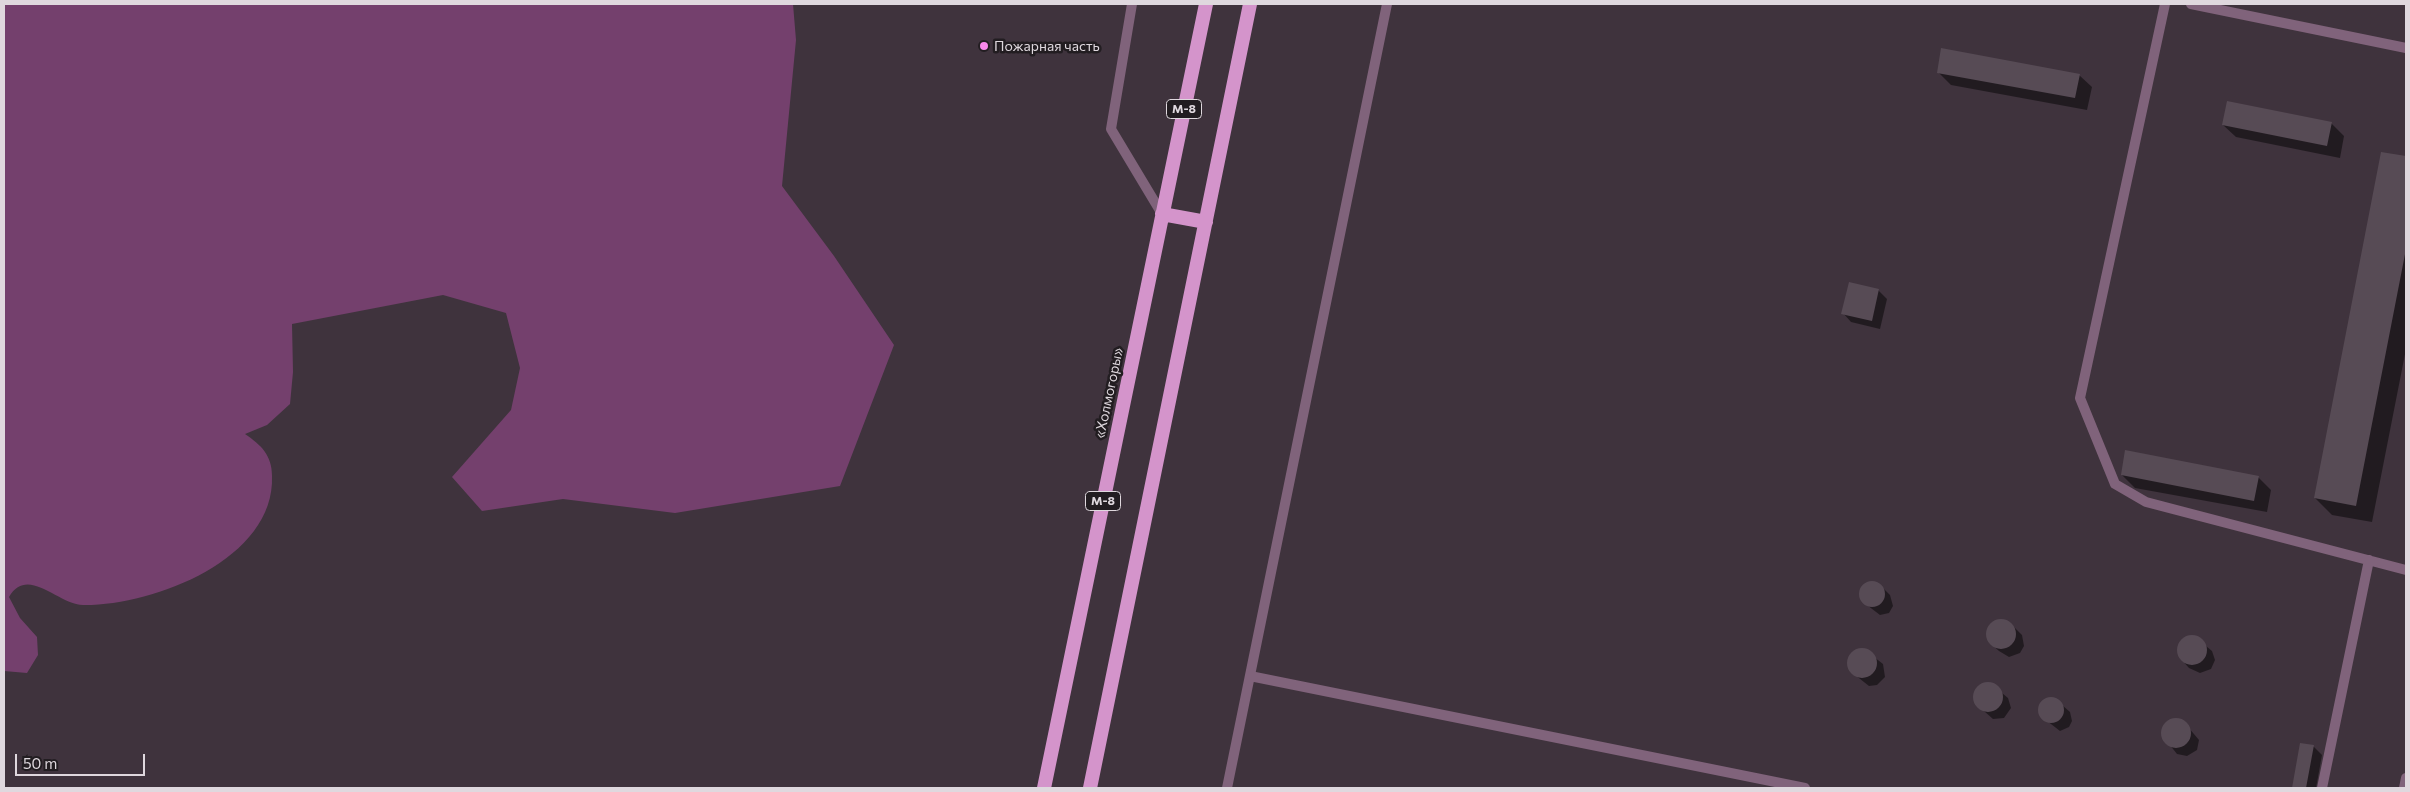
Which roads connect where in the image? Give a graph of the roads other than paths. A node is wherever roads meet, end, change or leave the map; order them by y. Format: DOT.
graph roads {
  1 [pos="1132,4"];
  2 [pos="1206,4"];
  3 [pos="1250,4"];
  4 [pos="1387,4"];
  5 [pos="2165,4"];
  6 [pos="2191,4"];
  7 [pos="2406,48"];
  8 [pos="1162,214"];
  9 [pos="1206,222"];
  10 [pos="2369,560"];
  11 [pos="2406,570"];
  12 [pos="1250,676"];
  13 [pos="2406,778"];
  14 [pos="1044,788"];
  15 [pos="1090,788"];
  16 [pos="1227,788"];
  17 [pos="1805,788"];
  18 [pos="2322,788"];
  19 [pos="2404,788"];
  1 -- 8 [label="lane"];
  2 -- 8 [label="highway, «Холмогоры» / М-8"];
  3 -- 9 [label="highway"];
  4 -- 12 [label="lane"];
  5 -- 10 [label="lane"];
  6 -- 7 [label="lane"];
  8 -- 9 [label="highway"];
  8 -- 14 [label="highway, «Холмогоры» / М-8"];
  9 -- 15 [label="highway"];
  10 -- 11 [label="lane"];
  10 -- 18 [label="lane"];
  12 -- 16 [label="lane"];
  12 -- 17 [label="lane"];
  13 -- 19 [label="lane"];
}
